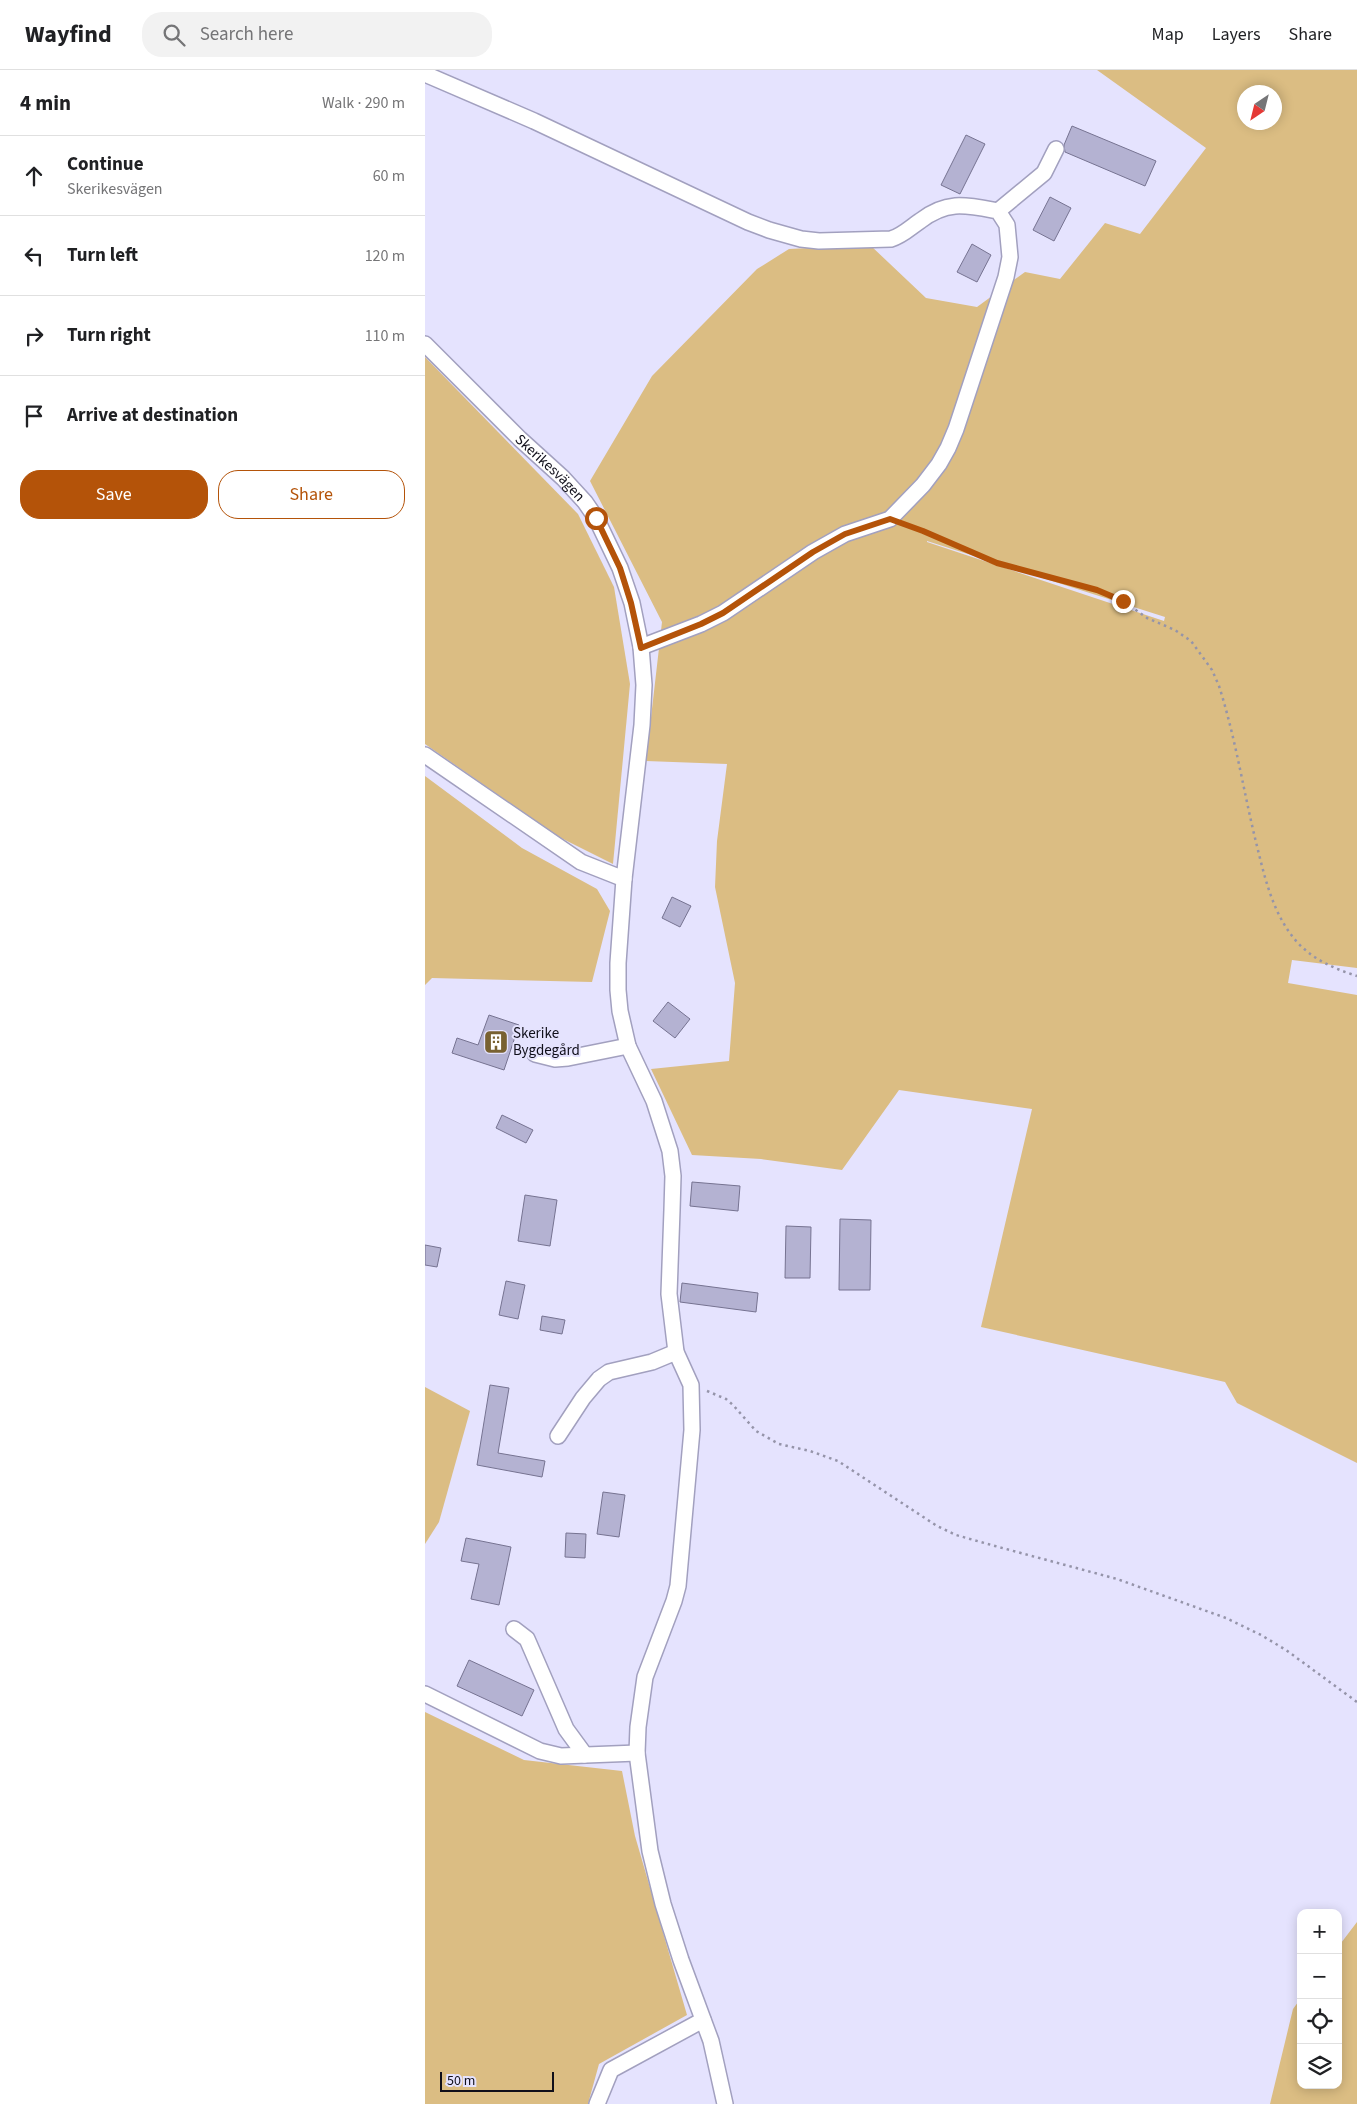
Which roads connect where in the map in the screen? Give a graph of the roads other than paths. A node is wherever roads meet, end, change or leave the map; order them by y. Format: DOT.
graph roads {
  1 [pos="425,74"];
  2 [pos="1056,149"];
  3 [pos="998,211"];
  4 [pos="425,344"];
  5 [pos="641,648"];
  6 [pos="425,755"];
  7 [pos="625,879"];
  8 [pos="628,1046"];
  9 [pos="535,1054"];
  10 [pos="676,1352"];
  11 [pos="557,1436"];
  12 [pos="514,1629"];
  13 [pos="425,1694"];
  14 [pos="637,1753"];
  15 [pos="585,1755"];
  16 [pos="703,2020"];
  17 [pos="597,2104"];
  18 [pos="725,2104"];
  1 -- 3 [label="street"];
  2 -- 3 [label="street"];
  3 -- 5 [label="street"];
  4 -- 5 [label="street, Skerikesvägen"];
  5 -- 7 [label="street, Skerikesvägen"];
  6 -- 7 [label="street"];
  7 -- 8 [label="street, Skerikesvägen"];
  8 -- 9 [label="street"];
  8 -- 10 [label="street, Skerikesvägen"];
  10 -- 11 [label="street"];
  10 -- 14 [label="street, Skerikesvägen"];
  12 -- 15 [label="street"];
  13 -- 15 [label="street"];
  14 -- 15 [label="street"];
  14 -- 16 [label="street"];
  16 -- 17 [label="street"];
  16 -- 18 [label="street"];
}
